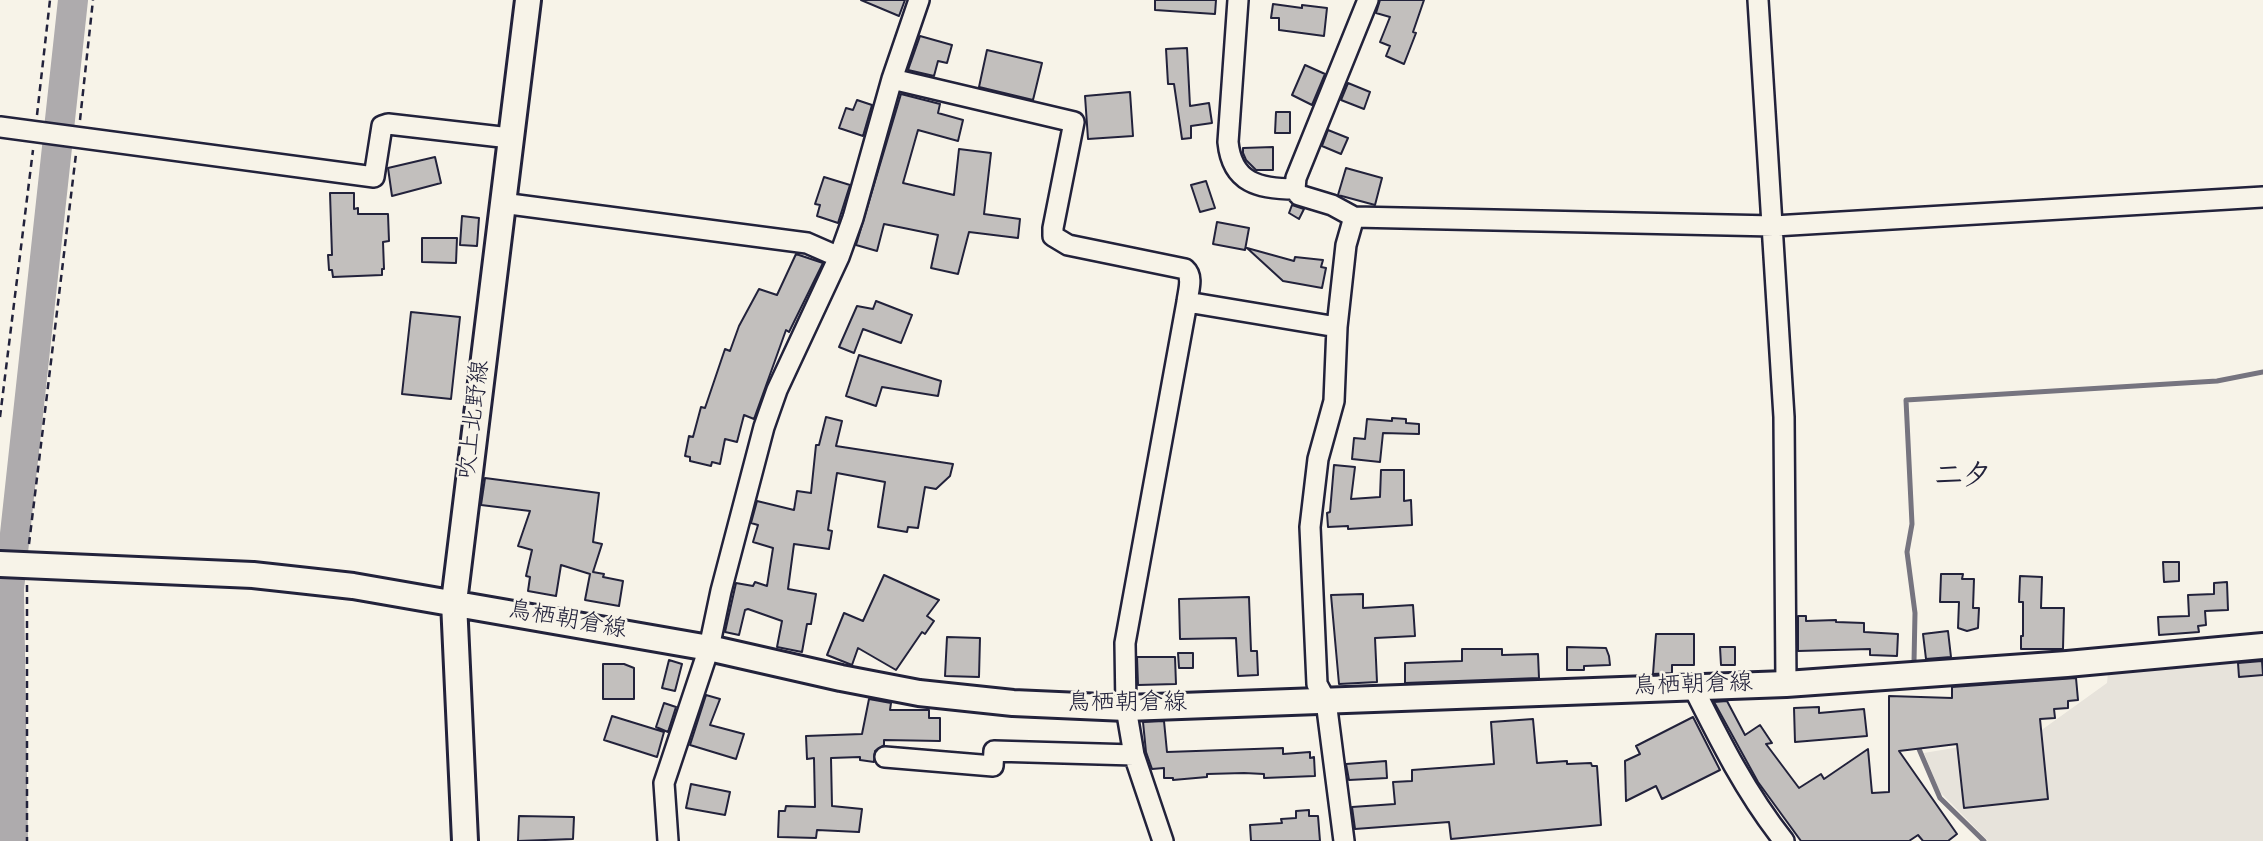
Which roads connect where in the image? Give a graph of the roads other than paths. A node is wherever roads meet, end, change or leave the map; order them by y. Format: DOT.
graph roads {
  1 [pos="528,0"];
  2 [pos="919,0"];
  3 [pos="1238,0"];
  4 [pos="1368,0"];
  5 [pos="1758,0"];
  6 [pos="892,79"];
  7 [pos="0,127"];
  8 [pos="510,138"];
  9 [pos="1295,189"];
  10 [pos="2263,197"];
  11 [pos="502,203"];
  12 [pos="1354,217"];
  13 [pos="1774,226"];
  14 [pos="839,257"];
  15 [pos="1187,302"];
  16 [pos="1337,327"];
  17 [pos="0,564"];
  18 [pos="454,602"];
  19 [pos="2263,646"];
  20 [pos="709,648"];
  21 [pos="1786,684"];
  22 [pos="1693,687"];
  23 [pos="1326,701"];
  24 [pos="1126,708"];
  25 [pos="1134,755"];
  26 [pos="885,757"];
  27 [pos="465,841"];
  28 [pos="668,841"];
  29 [pos="1163,841"];
  30 [pos="1345,841"];
  31 [pos="1784,841"];
  1 -- 8 [label="main road, 吹上北野線"];
  2 -- 6 [label="street"];
  3 -- 9 [label="street"];
  4 -- 9 [label="street"];
  5 -- 13 [label="street"];
  6 -- 14 [label="street"];
  6 -- 15 [label="street"];
  7 -- 8 [label="street"];
  8 -- 11 [label="main road, 吹上北野線"];
  9 -- 12 [label="street"];
  10 -- 13 [label="street"];
  11 -- 14 [label="street"];
  11 -- 18 [label="main road, 吹上北野線"];
  12 -- 13 [label="street"];
  12 -- 16 [label="street"];
  13 -- 21 [label="street"];
  14 -- 20 [label="street"];
  15 -- 16 [label="street"];
  15 -- 24 [label="street"];
  16 -- 23 [label="street"];
  17 -- 18 [label="main road, 鳥栖朝倉線"];
  18 -- 20 [label="main road, 鳥栖朝倉線"];
  18 -- 27 [label="main road, 吹上北野線"];
  19 -- 21 [label="main road, 鳥栖朝倉線"];
  20 -- 24 [label="main road, 鳥栖朝倉線"];
  20 -- 28 [label="street"];
  21 -- 22 [label="main road, 鳥栖朝倉線"];
  22 -- 23 [label="main road, 鳥栖朝倉線"];
  22 -- 31 [label="street"];
  23 -- 24 [label="main road, 鳥栖朝倉線"];
  23 -- 30 [label="street"];
  24 -- 25 [label="street"];
  25 -- 26 [label="street"];
  25 -- 29 [label="street"];
}
